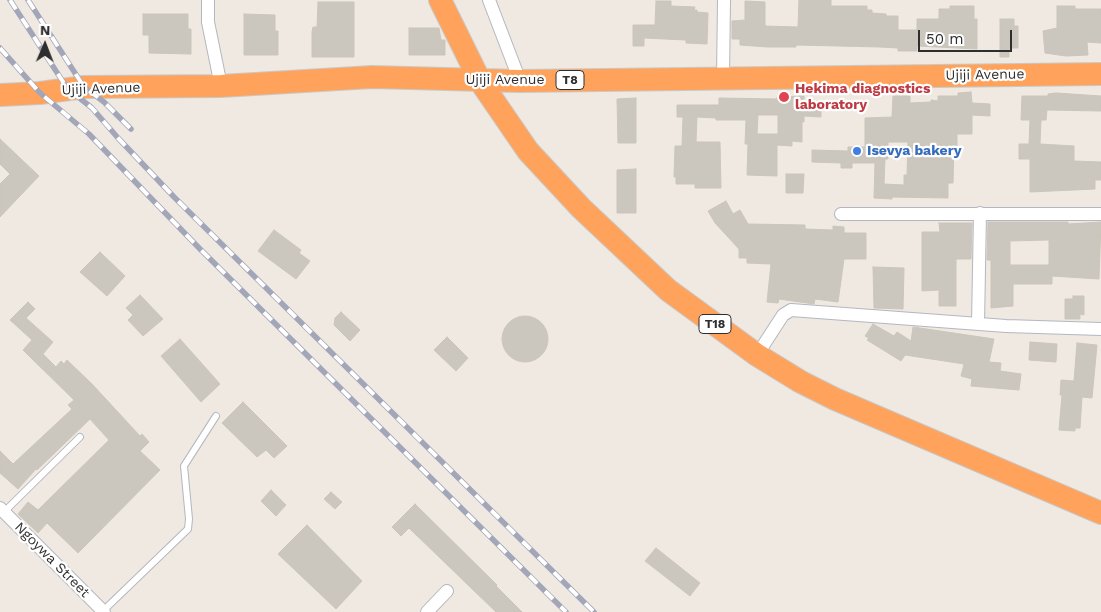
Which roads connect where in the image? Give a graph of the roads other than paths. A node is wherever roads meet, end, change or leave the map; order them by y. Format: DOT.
graph roads {
  1 [pos="208,0"];
  2 [pos="440,0"];
  3 [pos="489,0"];
  4 [pos="724,0"];
  5 [pos="1101,74"];
  6 [pos="724,78"];
  7 [pos="480,80"];
  8 [pos="520,81"];
  9 [pos="221,86"];
  10 [pos="0,96"];
  11 [pos="980,213"];
  12 [pos="841,214"];
  13 [pos="1101,214"];
  14 [pos="978,324"];
  15 [pos="1101,329"];
  16 [pos="757,355"];
  17 [pos="216,416"];
  18 [pos="80,437"];
  19 [pos="2,510"];
  20 [pos="1101,513"];
  21 [pos="447,591"];
  22 [pos="104,611"];
  23 [pos="426,612"];
  1 -- 9 [label="street"];
  2 -- 7 [label="highway, T18"];
  3 -- 8 [label="street"];
  4 -- 6 [label="street"];
  5 -- 6 [label="highway, Ujiji Avenue / T8"];
  6 -- 8 [label="highway, Ujiji Avenue / T8"];
  7 -- 8 [label="highway, Ujiji Avenue / T8"];
  7 -- 9 [label="highway, Ujiji Avenue / T8"];
  7 -- 16 [label="highway, T18"];
  9 -- 10 [label="highway, Ujiji Avenue / T8"];
  11 -- 12 [label="street"];
  11 -- 13 [label="street"];
  11 -- 14 [label="street"];
  14 -- 15 [label="street"];
  14 -- 16 [label="street"];
  16 -- 20 [label="highway, T18"];
  17 -- 22 [label="lane"];
  18 -- 19 [label="lane"];
  19 -- 22 [label="street, Ngoywa Street"];
  21 -- 23 [label="street"];
}
